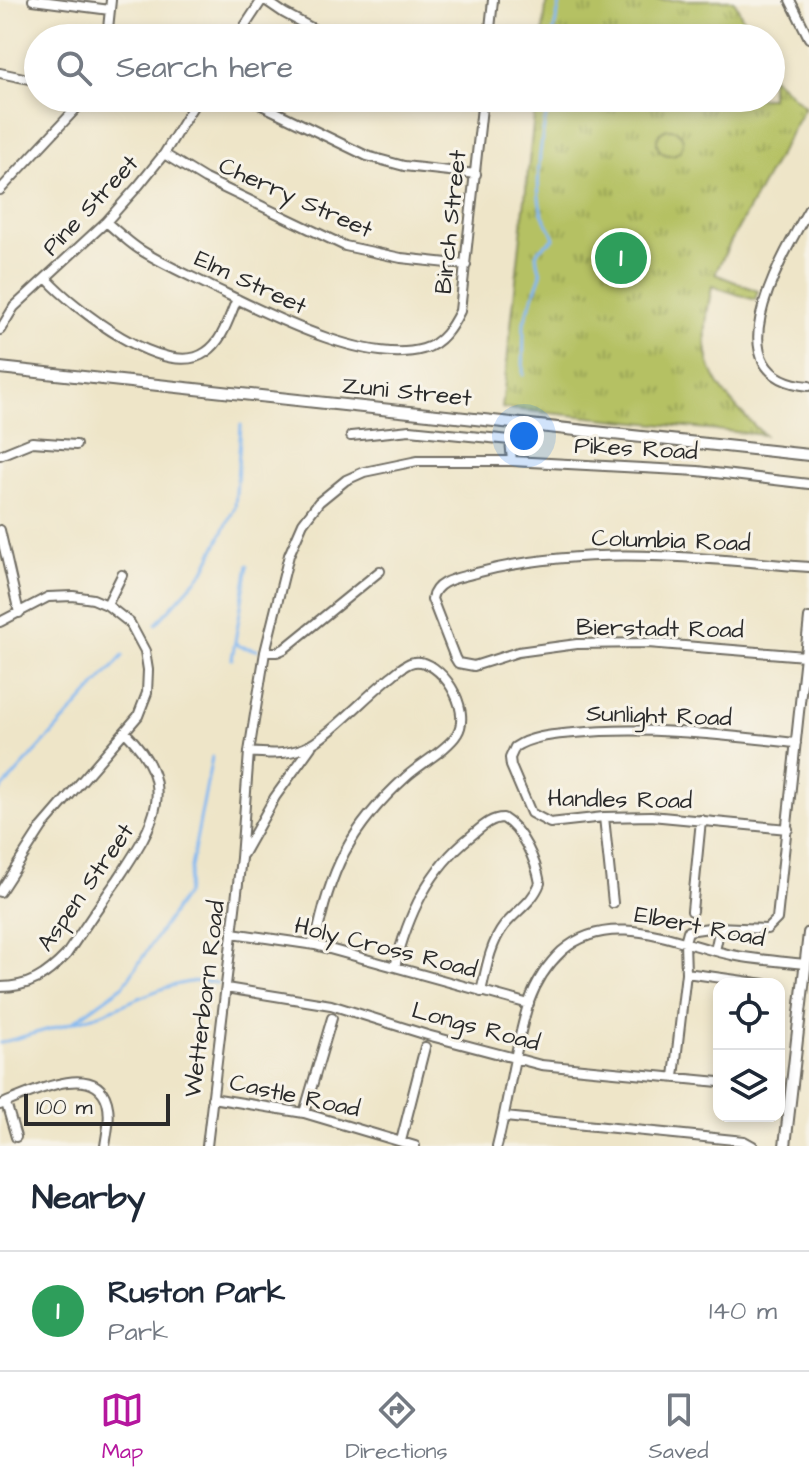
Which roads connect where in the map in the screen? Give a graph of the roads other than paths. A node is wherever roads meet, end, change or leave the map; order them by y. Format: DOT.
graph roads {
  1 [pos="33,0"];
  2 [pos="111,0"];
  3 [pos="264,0"];
  4 [pos="493,0"];
  5 [pos="790,0"];
  6 [pos="110,10"];
  7 [pos="108,24"];
  8 [pos="247,24"];
  9 [pos="306,24"];
  10 [pos="490,24"];
  11 [pos="809,38"];
  12 [pos="0,73"];
  13 [pos="24,78"];
  14 [pos="70,112"];
  15 [pos="190,112"];
  16 [pos="276,112"];
  17 [pos="482,112"];
  18 [pos="164,154"];
  19 [pos="476,174"];
  20 [pos="2,185"];
  21 [pos="809,209"];
  22 [pos="106,222"];
  23 [pos="466,265"];
  24 [pos="47,279"];
  25 [pos="237,299"];
  26 [pos="0,330"];
  27 [pos="392,351"];
  28 [pos="0,368"];
  29 [pos="805,385"];
  30 [pos="351,436"];
  31 [pos="76,445"];
  32 [pos="0,455"];
  33 [pos="809,455"];
  34 [pos="512,461"];
  35 [pos="809,484"];
  36 [pos="0,530"];
  37 [pos="809,567"];
  38 [pos="380,571"];
  39 [pos="122,575"];
  40 [pos="107,605"];
  41 [pos="19,613"];
  42 [pos="809,618"];
  43 [pos="0,622"];
  44 [pos="271,626"];
  45 [pos="443,629"];
  46 [pos="265,652"];
  47 [pos="805,656"];
  48 [pos="125,732"];
  49 [pos="314,743"];
  50 [pos="796,743"];
  51 [pos="249,752"];
  52 [pos="518,784"];
  53 [pos="604,817"];
  54 [pos="701,820"];
  55 [pos="788,829"];
  56 [pos="241,858"];
  57 [pos="0,892"];
  58 [pos="613,903"];
  59 [pos="692,911"];
  60 [pos="720,927"];
  61 [pos="232,933"];
  62 [pos="809,933"];
  63 [pos="685,942"];
  64 [pos="315,945"];
  65 [pos="715,951"];
  66 [pos="805,964"];
  67 [pos="395,967"];
  68 [pos="686,973"];
  69 [pos="722,978"];
  70 [pos="0,987"];
  71 [pos="226,988"];
  72 [pos="481,992"];
  73 [pos="529,1004"];
  74 [pos="332,1018"];
  75 [pos="425,1047"];
  76 [pos="516,1059"];
  77 [pos="674,1077"];
  78 [pos="713,1081"];
  79 [pos="212,1098"];
  80 [pos="3,1104"];
  81 [pos="304,1113"];
  82 [pos="505,1117"];
  83 [pos="16,1137"];
  84 [pos="401,1141"];
  85 [pos="105,1146"];
  86 [pos="207,1146"];
  87 [pos="415,1146"];
  88 [pos="497,1146"];
  89 [pos="753,1146"];
  90 [pos="785,1146"];
  1 -- 6 [label="street"];
  2 -- 6 [label="street"];
  3 -- 8 [label="street"];
  3 -- 9 [label="street"];
  4 -- 10 [label="street"];
  5 -- 11 [label="street"];
  6 -- 7 [label="street"];
  12 -- 13 [label="street"];
  14 -- 20 [label="street"];
  15 -- 18 [label="street, Pine Street"];
  16 -- 19 [label="street"];
  17 -- 19 [label="street, Birch Street"];
  18 -- 22 [label="street, Pine Street"];
  18 -- 23 [label="street, Cherry Street"];
  19 -- 23 [label="street, Birch Street"];
  21 -- 29 [label="street"];
  22 -- 24 [label="street, Pine Street"];
  22 -- 25 [label="street, Elm Street"];
  23 -- 27 [label="street, Birch Street"];
  24 -- 25 [label="street"];
  24 -- 26 [label="street, Pine Street"];
  25 -- 27 [label="street, Elm Street"];
  28 -- 33 [label="street, Zuni Street"];
  30 -- 34 [label="street"];
  31 -- 32 [label="street"];
  34 -- 35 [label="street, Pikes Road"];
  34 -- 44 [label="street, Pikes Road"];
  36 -- 41 [label="street"];
  37 -- 45 [label="street, Columbia Road"];
  38 -- 46 [label="street"];
  39 -- 40 [label="street"];
  40 -- 41 [label="street"];
  40 -- 48 [label="street"];
  41 -- 43 [label="street"];
  42 -- 47 [label="street"];
  44 -- 46 [label="street, Wetterborn Road"];
  45 -- 47 [label="street, Bierstadt Road"];
  46 -- 51 [label="street, Wetterborn Road"];
  47 -- 50 [label="street"];
  48 -- 57 [label="street"];
  48 -- 70 [label="street, Aspen Street"];
  49 -- 51 [label="street"];
  49 -- 56 [label="street, Wetterborn Road"];
  49 -- 64 [label="street, Wetterborn Road"];
  50 -- 52 [label="street, Sunlight Road"];
  50 -- 55 [label="street"];
  51 -- 56 [label="street, Wetterborn Road"];
  52 -- 53 [label="street, Handles Road"];
  53 -- 54 [label="street, Handles Road"];
  53 -- 58 [label="street"];
  54 -- 55 [label="street, Handles Road"];
  54 -- 59 [label="street"];
  55 -- 60 [label="street"];
  56 -- 61 [label="street, Wetterborn Road"];
  60 -- 63 [label="street"];
  60 -- 65 [label="street"];
  61 -- 64 [label="street, Holy Cross Road"];
  61 -- 71 [label="street, Wetterborn Road"];
  62 -- 66 [label="street"];
  63 -- 65 [label="street, Elbert Road"];
  63 -- 68 [label="street"];
  63 -- 73 [label="street, Elbert Road"];
  64 -- 67 [label="street, Holy Cross Road"];
  65 -- 66 [label="street, Elbert Road"];
  66 -- 90 [label="street"];
  67 -- 72 [label="street, Holy Cross Road"];
  67 -- 72 [label="street"];
  68 -- 69 [label="street"];
  68 -- 77 [label="street"];
  71 -- 76 [label="street, Longs Road"];
  71 -- 79 [label="street, Wetterborn Road"];
  72 -- 73 [label="street, Holy Cross Road"];
  73 -- 76 [label="street, Elbert Road"];
  74 -- 81 [label="street"];
  75 -- 84 [label="street"];
  76 -- 77 [label="street, Longs Road"];
  76 -- 82 [label="street, Elbert Road"];
  77 -- 78 [label="street, Longs Road"];
  79 -- 81 [label="street, Castle Road"];
  79 -- 86 [label="street, Wetterborn Road"];
  80 -- 83 [label="street"];
  80 -- 85 [label="street"];
  81 -- 84 [label="street, Castle Road"];
  82 -- 88 [label="street, Elbert Road"];
  82 -- 89 [label="street"];
  84 -- 87 [label="street, Castle Road"];
}
